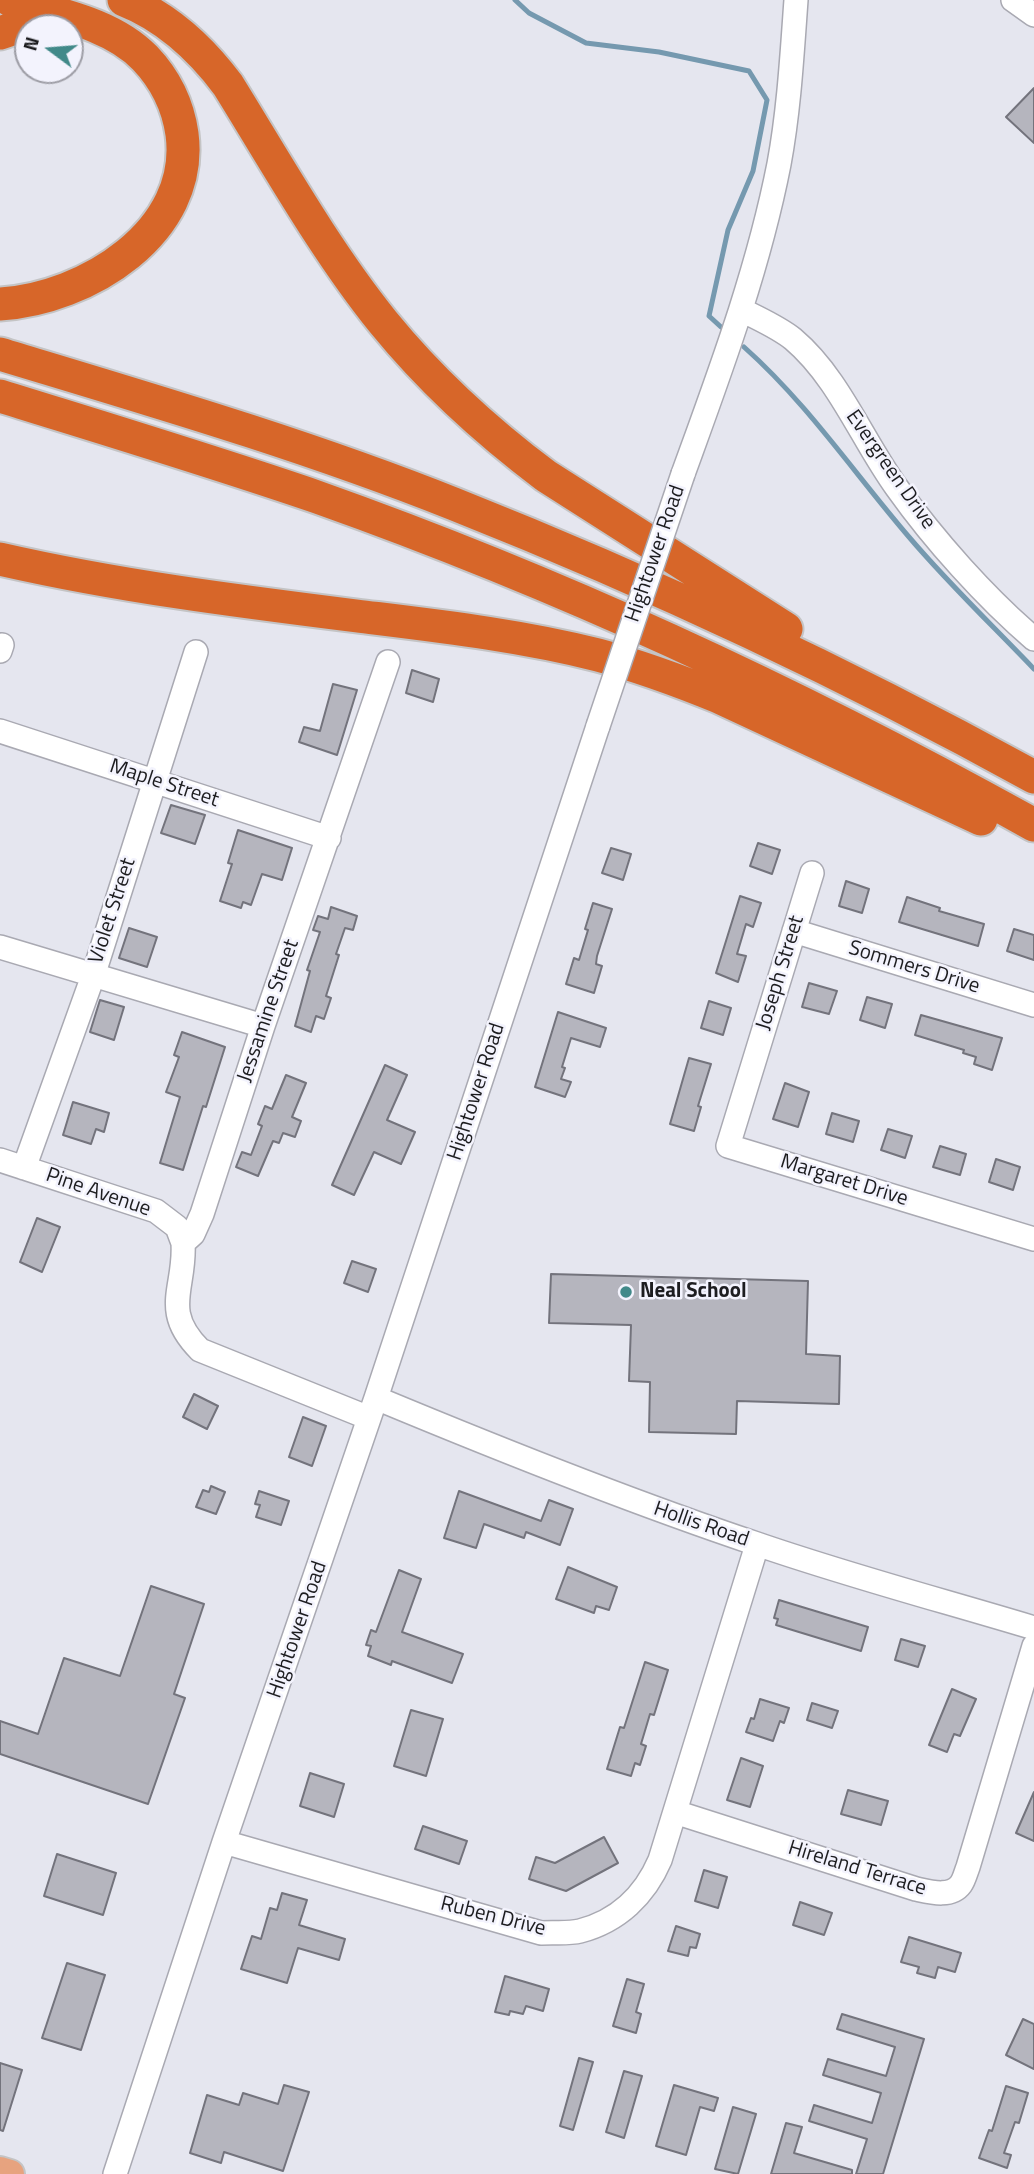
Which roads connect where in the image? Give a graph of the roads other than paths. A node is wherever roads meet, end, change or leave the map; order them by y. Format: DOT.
graph roads {
  1 [pos="10,0"];
  2 [pos="124,0"];
  3 [pos="796,0"];
  4 [pos="57,14"];
  5 [pos="84,23"];
  6 [pos="0,304"];
  7 [pos="742,310"];
  8 [pos="0,354"];
  9 [pos="0,397"];
  10 [pos="0,559"];
  11 [pos="1034,639"];
  12 [pos="196,652"];
  13 [pos="388,662"];
  14 [pos="930,720"];
  15 [pos="0,731"];
  16 [pos="1034,777"];
  17 [pos="155,781"];
  18 [pos="1034,825"];
  19 [pos="329,838"];
  20 [pos="1034,843"];
  21 [pos="812,873"];
  22 [pos="794,931"];
  23 [pos="0,947"];
  24 [pos="93,976"];
  25 [pos="1034,1005"];
  26 [pos="263,1026"];
  27 [pos="751,1073"];
  28 [pos="0,1160"];
  29 [pos="24,1168"];
  30 [pos="1034,1239"];
  31 [pos="183,1243"];
  32 [pos="205,1352"];
  33 [pos="373,1408"];
  34 [pos="757,1545"];
  35 [pos="1034,1628"];
  36 [pos="1034,1647"];
  37 [pos="674,1812"];
  38 [pos="224,1842"];
  39 [pos="0,2171"];
  40 [pos="10,2174"];
  41 [pos="115,2174"];
  1 -- 4 [label="highway"];
  2 -- 14 [label="highway"];
  3 -- 7 [label="street, Hightower Road"];
  5 -- 6 [label="highway"];
  7 -- 11 [label="street, Evergreen Drive"];
  7 -- 33 [label="street, Hightower Road, bridge"];
  8 -- 14 [label="highway"];
  9 -- 18 [label="highway"];
  10 -- 20 [label="highway"];
  12 -- 17 [label="street, Violet Street"];
  13 -- 19 [label="street, Jessamine Street"];
  14 -- 16 [label="highway"];
  15 -- 17 [label="street, Maple Street"];
  17 -- 19 [label="street, Maple Street"];
  17 -- 24 [label="street, Violet Street"];
  19 -- 26 [label="street, Jessamine Street"];
  21 -- 22 [label="street, Joseph Street"];
  22 -- 25 [label="street, Sommers Drive"];
  22 -- 27 [label="street, Joseph Street"];
  23 -- 24 [label="street"];
  24 -- 26 [label="street"];
  24 -- 29 [label="street, Violet Street"];
  26 -- 31 [label="street, Jessamine Street"];
  27 -- 30 [label="street, Margaret Drive"];
  28 -- 29 [label="street, Pine Avenue"];
  29 -- 31 [label="street, Pine Avenue"];
  31 -- 32 [label="street, Jessamine Street"];
  32 -- 33 [label="street, Hollis Road"];
  33 -- 34 [label="street, Hollis Road"];
  33 -- 38 [label="street, Hightower Road"];
  34 -- 35 [label="street, Hollis Road"];
  34 -- 37 [label="street, Ruben Drive"];
  36 -- 37 [label="street, Hireland Terrace"];
  37 -- 38 [label="street, Ruben Drive"];
  38 -- 41 [label="street, Hightower Road"];
  39 -- 40 [label="main road"];
}
